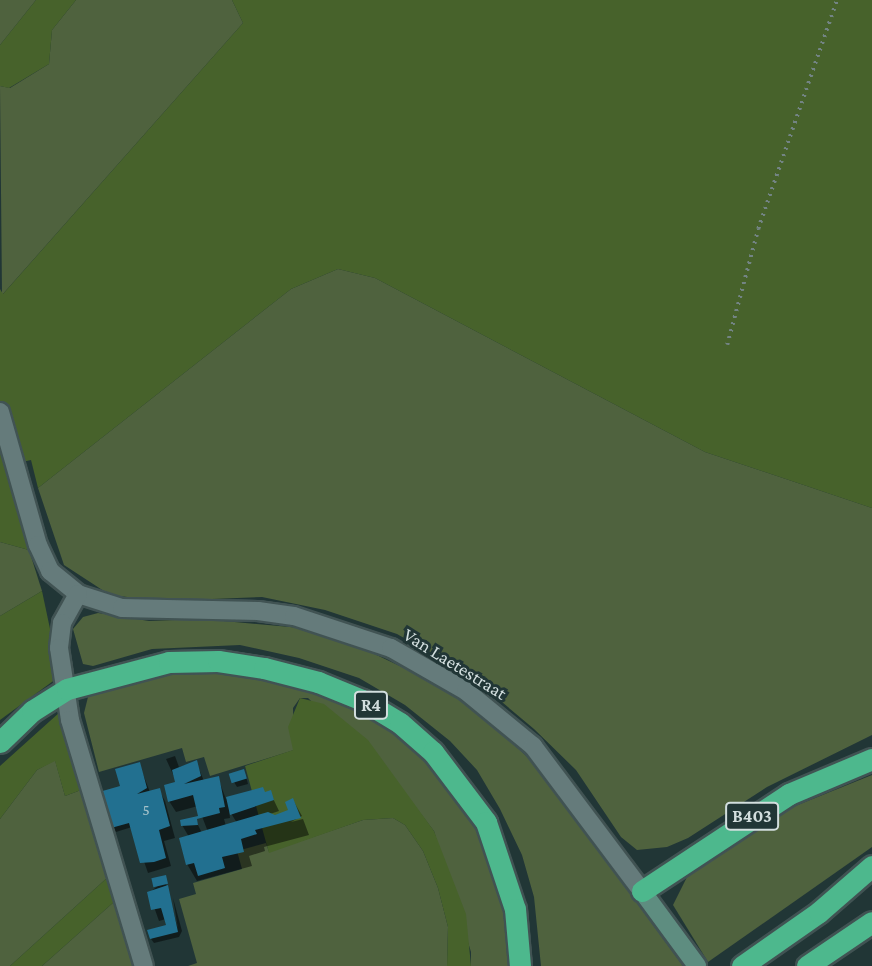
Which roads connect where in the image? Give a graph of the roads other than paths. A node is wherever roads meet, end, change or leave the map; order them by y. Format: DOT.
graph roads {
  1 [pos="0,412"];
  2 [pos="78,594"];
  3 [pos="67,690"];
  4 [pos="0,742"];
  5 [pos="872,760"];
  6 [pos="872,866"];
  7 [pos="872,884"];
  8 [pos="642,891"];
  9 [pos="819,912"];
  10 [pos="872,922"];
  11 [pos="850,936"];
  12 [pos="748,962"];
  13 [pos="144,966"];
  14 [pos="520,966"];
  15 [pos="697,966"];
  16 [pos="807,966"];
  17 [pos="821,966"];
  1 -- 2 [label="street, Van Laetestraat"];
  2 -- 3 [label="street"];
  2 -- 8 [label="street, Van Laetestraat"];
  3 -- 4 [label="highway, R4"];
  3 -- 13 [label="street"];
  3 -- 14 [label="highway, R4"];
  5 -- 8 [label="highway, B403"];
  6 -- 9 [label="highway"];
  7 -- 9 [label="highway"];
  8 -- 15 [label="main road, Van Laetestraat"];
  9 -- 12 [label="highway"];
  10 -- 11 [label="highway"];
  11 -- 16 [label="highway"];
  11 -- 17 [label="highway"];
}
